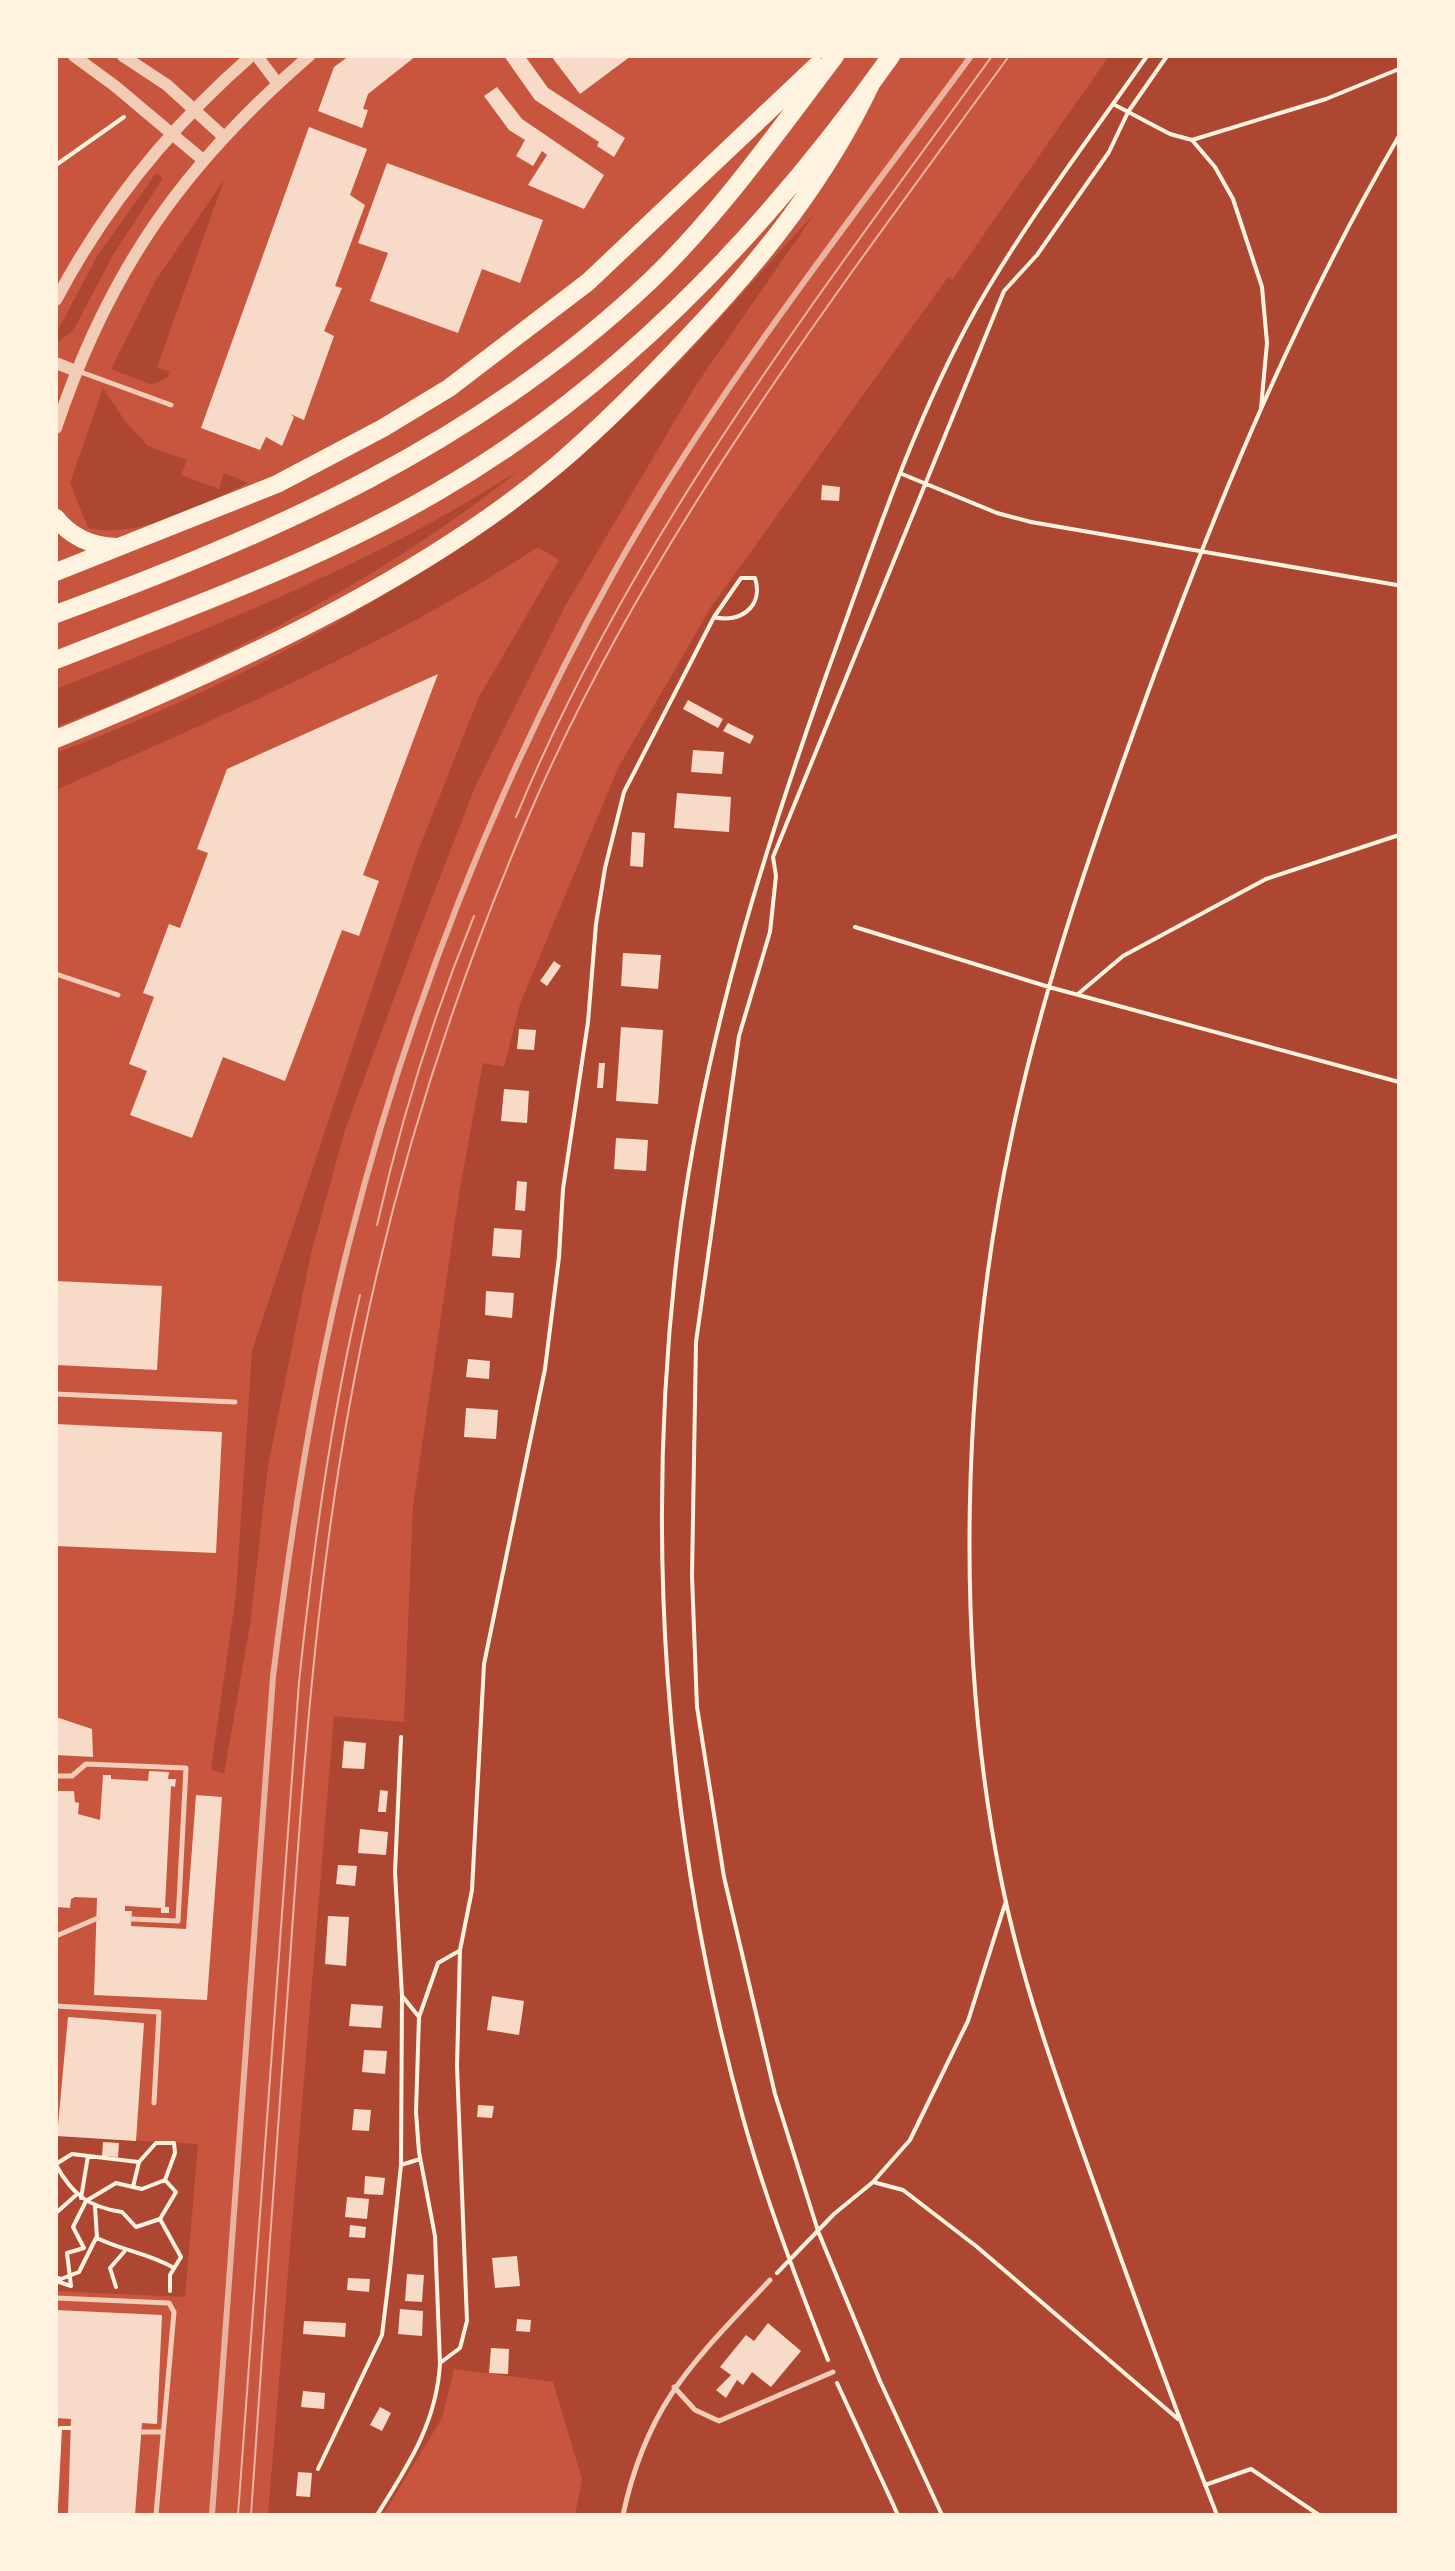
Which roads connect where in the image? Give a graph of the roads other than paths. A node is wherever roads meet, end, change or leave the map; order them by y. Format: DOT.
graph roads {
  1 [pos="74,56"];
  2 [pos="123,56"];
  3 [pos="254,56"];
  4 [pos="309,56"];
  5 [pos="827,56"];
  6 [pos="835,56"];
  7 [pos="891,56"];
  8 [pos="278,84"];
  9 [pos="871,84"];
  10 [pos="193,108"];
  11 [pos="170,132"];
  12 [pos="224,137"];
  13 [pos="203,160"];
  14 [pos="56,300"];
  15 [pos="56,363"];
  16 [pos="76,371"];
  17 [pos="171,405"];
  18 [pos="56,428"];
  19 [pos="56,518"];
  20 [pos="123,548"];
  21 [pos="56,572"];
  22 [pos="56,614"];
  23 [pos="56,660"];
  24 [pos="56,739"];
  25 [pos="56,974"];
  26 [pos="118,995"];
  27 [pos="56,1394"];
  28 [pos="235,1402"];
  29 [pos="56,1776"];
  30 [pos="98,1918"];
  31 [pos="132,1919"];
  32 [pos="56,1936"];
  33 [pos="56,2006"];
  34 [pos="154,2103"];
  35 [pos="770,2280"];
  36 [pos="56,2298"];
  37 [pos="833,2372"];
  38 [pos="674,2387"];
  39 [pos="142,2432"];
  40 [pos="163,2432"];
  41 [pos="156,2515"];
  42 [pos="623,2515"];
  1 -- 11 [label="street"];
  2 -- 10 [label="street"];
  3 -- 8 [label="street"];
  3 -- 10 [label="street"];
  4 -- 8 [label="street"];
  5 -- 20 [label="highway"];
  6 -- 22 [label="highway"];
  7 -- 9 [label="highway"];
  8 -- 12 [label="street"];
  9 -- 23 [label="highway"];
  9 -- 24 [label="highway"];
  10 -- 11 [label="street"];
  10 -- 12 [label="street"];
  11 -- 13 [label="street"];
  11 -- 14 [label="street"];
  12 -- 13 [label="street"];
  13 -- 16 [label="street"];
  15 -- 16 [label="street"];
  16 -- 17 [label="lane"];
  16 -- 18 [label="street"];
  19 -- 20 [label="highway"];
  20 -- 21 [label="highway"];
  25 -- 26 [label="lane"];
  27 -- 28 [label="lane"];
  29 -- 31 [label="lane"];
  30 -- 32 [label="lane"];
  33 -- 34 [label="lane"];
  35 -- 38 [label="lane"];
  36 -- 40 [label="lane"];
  37 -- 38 [label="lane"];
  38 -- 42 [label="lane"];
  39 -- 40 [label="lane"];
  40 -- 41 [label="lane"];
}
